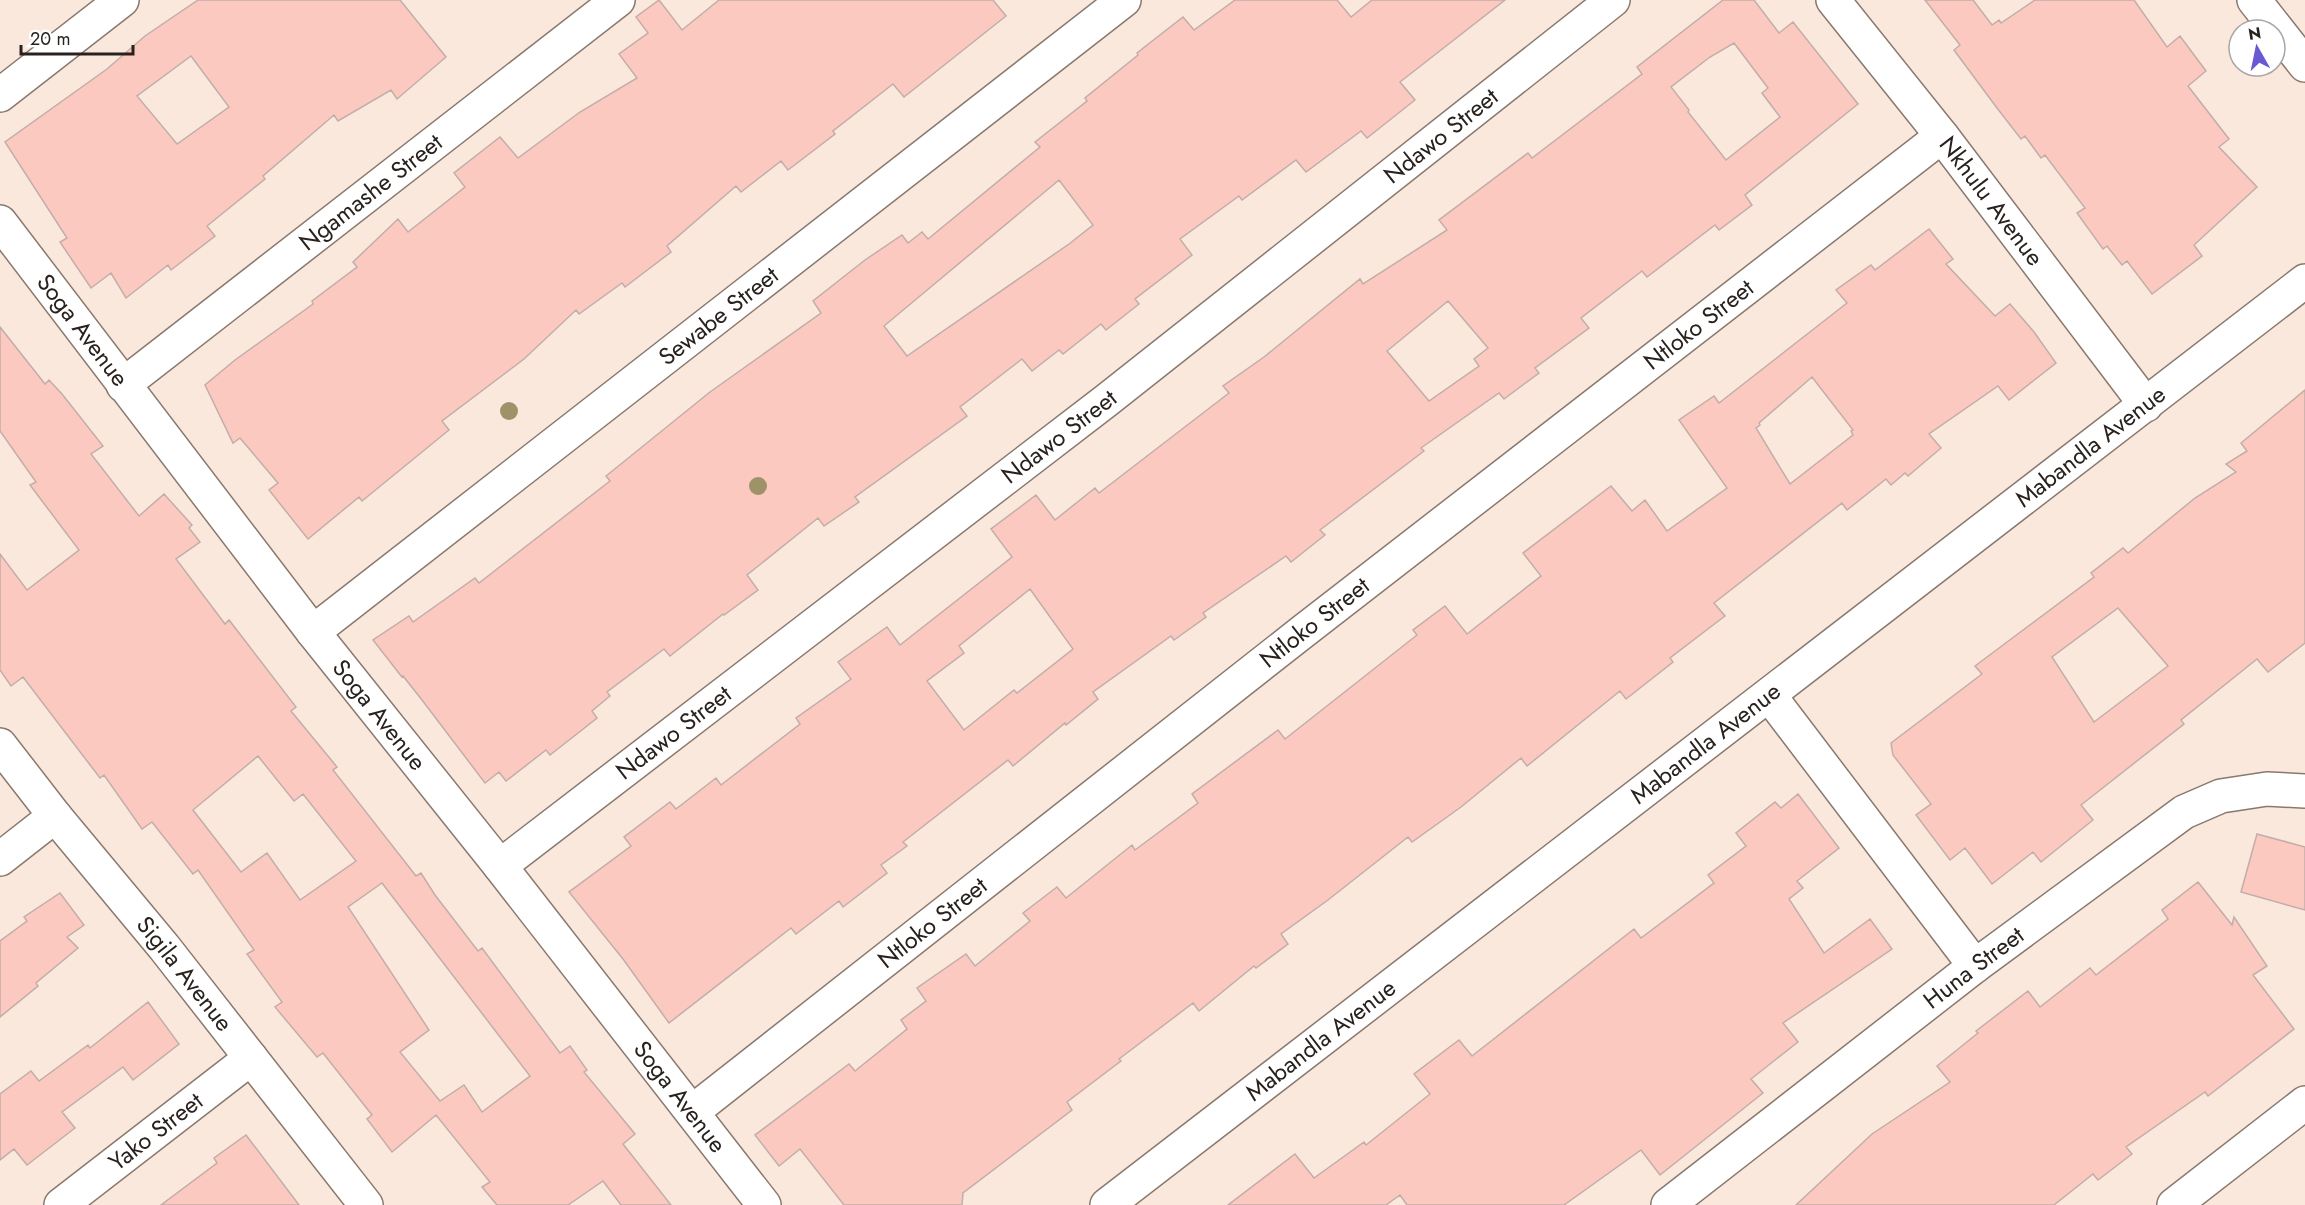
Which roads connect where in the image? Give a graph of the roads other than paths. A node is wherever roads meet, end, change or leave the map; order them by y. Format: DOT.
graph roads {
  1 [pos="122,0"];
  2 [pos="618,0"];
  3 [pos="1124,0"];
  4 [pos="1613,0"];
  5 [pos="1833,0"];
  6 [pos="2254,0"];
  7 [pos="2305,65"];
  8 [pos="0,95"];
  9 [pos="1942,136"];
  10 [pos="0,222"];
  11 [pos="2305,281"];
  12 [pos="123,385"];
  13 [pos="2146,405"];
  14 [pos="313,632"];
  15 [pos="1769,695"];
  16 [pos="0,745"];
  17 [pos="2305,791"];
  18 [pos="55,816"];
  19 [pos="0,859"];
  20 [pos="500,866"];
  21 [pos="1975,966"];
  22 [pos="251,1058"];
  23 [pos="2305,1103"];
  24 [pos="692,1112"];
  25 [pos="61,1205"];
  26 [pos="366,1205"];
  27 [pos="764,1205"];
  28 [pos="1107,1205"];
  29 [pos="1668,1205"];
  30 [pos="2174,1205"];
  1 -- 8 [label="street"];
  2 -- 12 [label="street, Ngamashe Street"];
  3 -- 14 [label="street, Sewabe Street"];
  4 -- 20 [label="street, Ndawo Street"];
  5 -- 9 [label="street, Nkhulu Avenue"];
  6 -- 7 [label="street"];
  9 -- 13 [label="street, Nkhulu Avenue"];
  9 -- 24 [label="street, Ntloko Street"];
  10 -- 12 [label="street, Soga Avenue"];
  11 -- 13 [label="street, Mabandla Avenue"];
  12 -- 14 [label="street, Soga Avenue"];
  13 -- 15 [label="street, Mabandla Avenue"];
  14 -- 20 [label="street, Soga Avenue"];
  15 -- 21 [label="street"];
  15 -- 28 [label="street, Mabandla Avenue"];
  16 -- 18 [label="street, Sigila Avenue"];
  17 -- 21 [label="street, Huna Street"];
  18 -- 19 [label="street"];
  18 -- 22 [label="street, Sigila Avenue"];
  20 -- 24 [label="street, Soga Avenue"];
  21 -- 29 [label="street, Huna Street"];
  22 -- 25 [label="street, Yako Street"];
  22 -- 26 [label="street, Sigila Avenue"];
  23 -- 30 [label="street"];
  24 -- 27 [label="street, Soga Avenue"];
}
